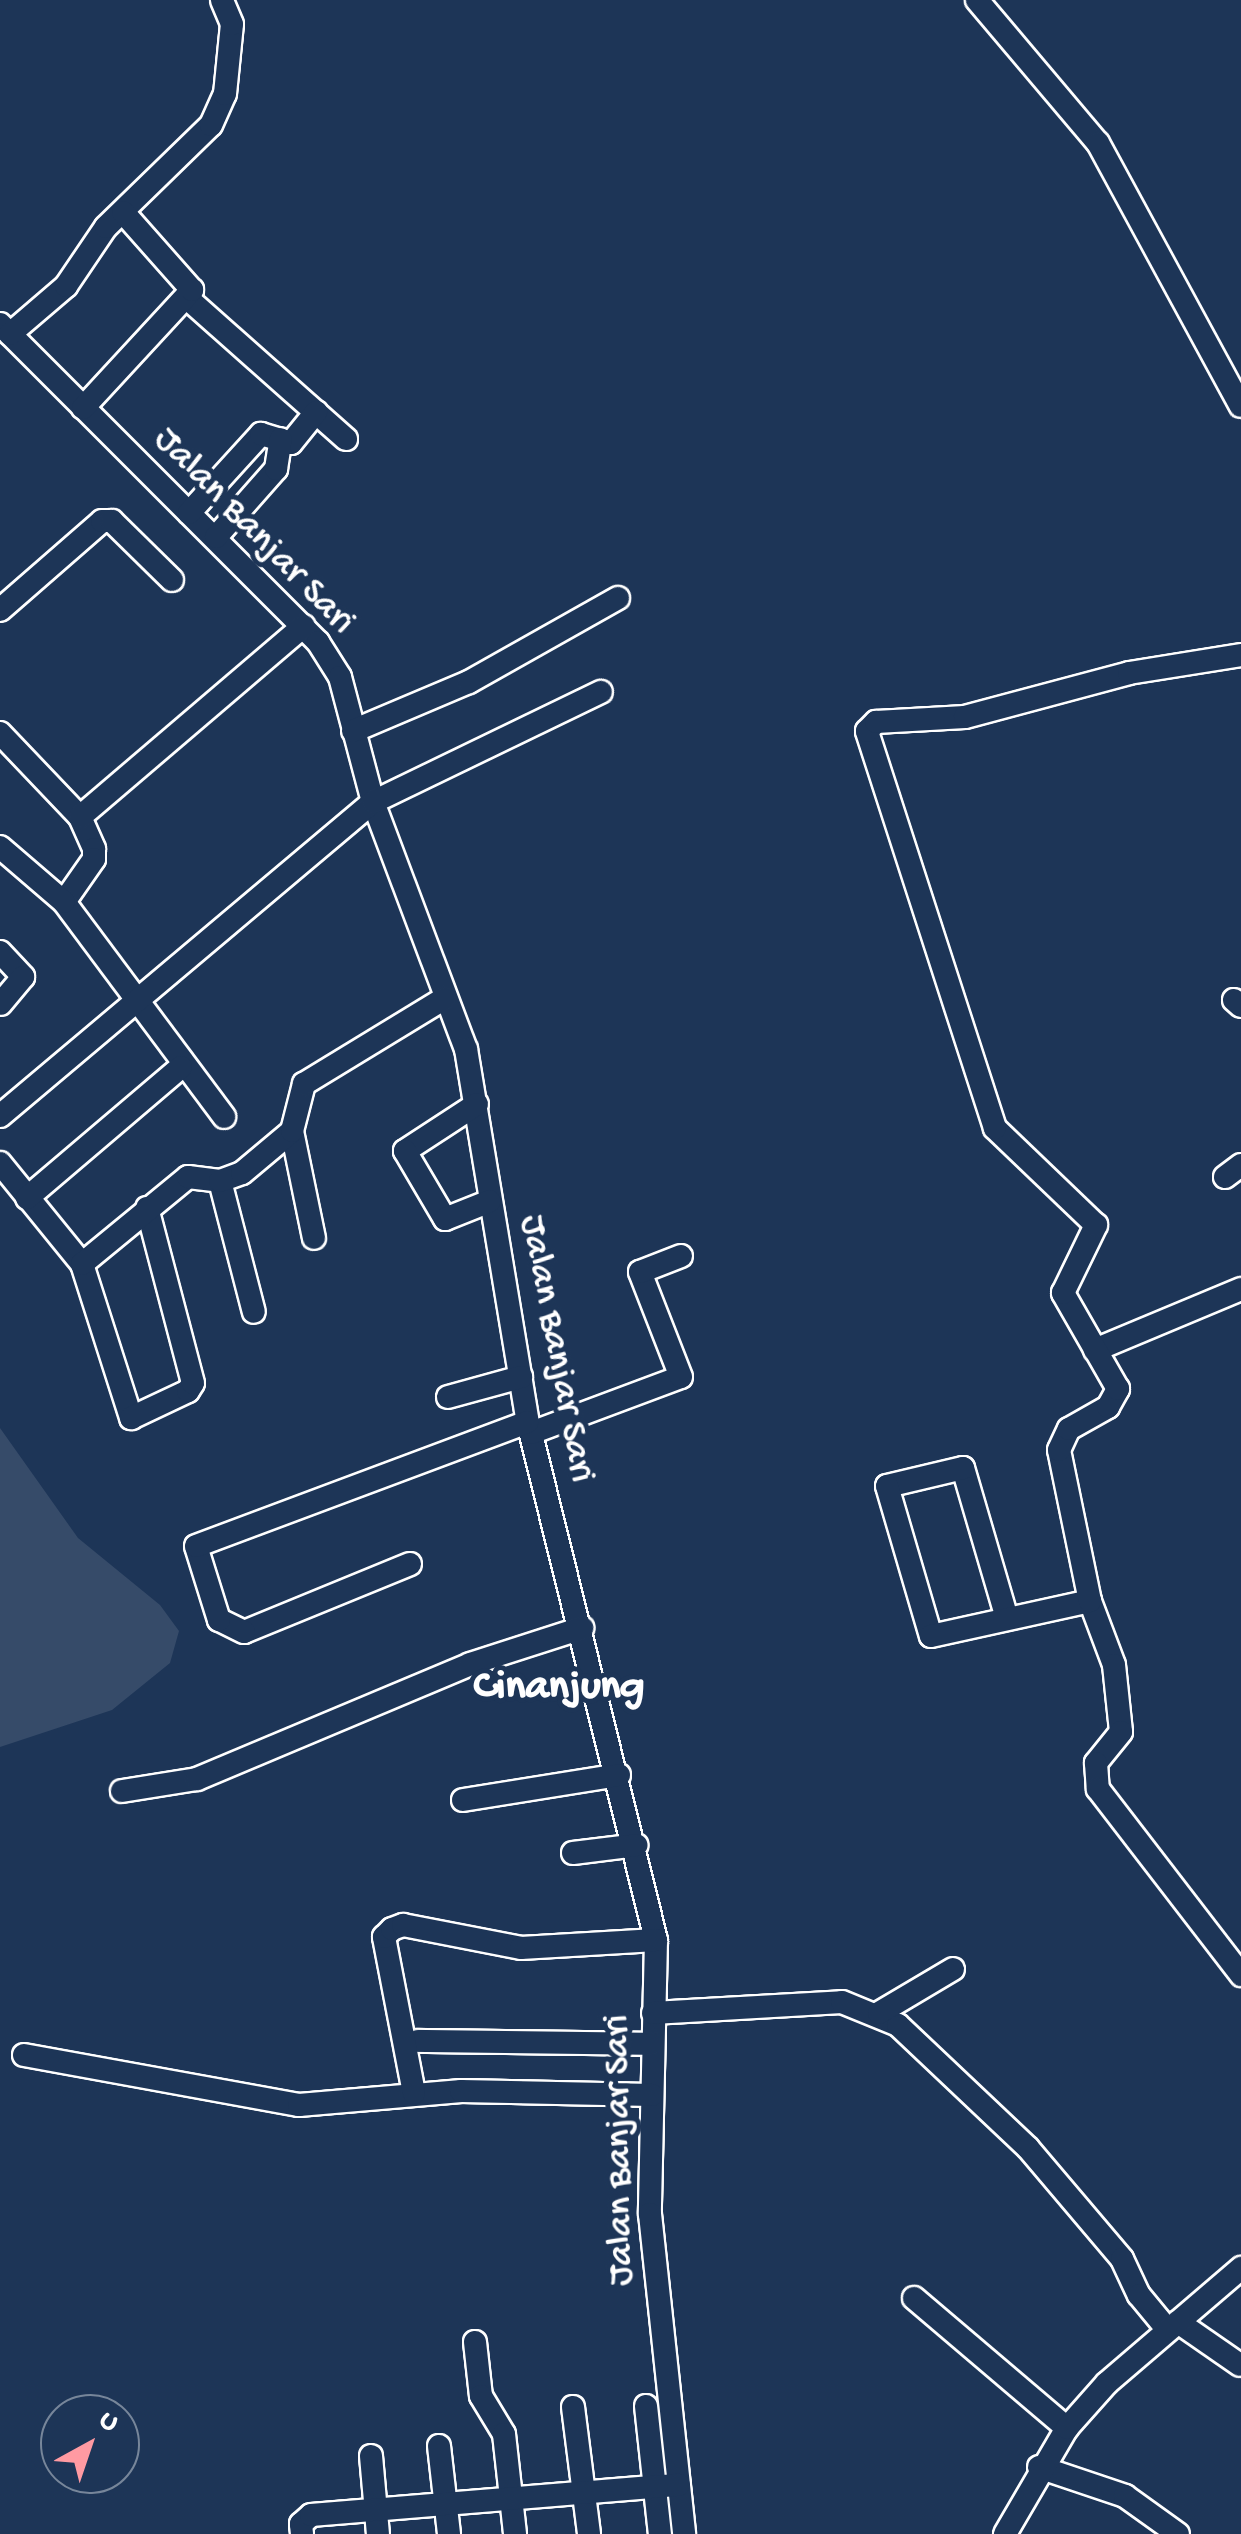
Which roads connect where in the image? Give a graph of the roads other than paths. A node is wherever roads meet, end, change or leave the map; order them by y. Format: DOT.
graph roads {
  1 [pos="222,0"];
  2 [pos="977,0"];
  3 [pos="122,212"];
  4 [pos="186,297"];
  5 [pos="5,329"];
  6 [pos="1241,406"];
  7 [pos="83,408"];
  8 [pos="316,412"];
  9 [pos="281,439"];
  10 [pos="346,439"];
  11 [pos="188,512"];
  12 [pos="216,537"];
  13 [pos="172,580"];
  14 [pos="618,598"];
  15 [pos="0,610"];
  16 [pos="304,626"];
  17 [pos="1241,654"];
  18 [pos="601,692"];
  19 [pos="354,731"];
  20 [pos="4,746"];
  21 [pos="373,802"];
  22 [pos="80,817"];
  23 [pos="0,847"];
  24 [pos="64,902"];
  25 [pos="0,952"];
  26 [pos="445,998"];
  27 [pos="133,1000"];
  28 [pos="0,1004"];
  29 [pos="181,1066"];
  30 [pos="476,1104"];
  31 [pos="0,1116"];
  32 [pos="224,1117"];
  33 [pos="292,1131"];
  34 [pos="0,1163"];
  35 [pos="220,1181"];
  36 [pos="27,1198"];
  37 [pos="490,1201"];
  38 [pos="147,1208"];
  39 [pos="314,1238"];
  40 [pos="681,1256"];
  41 [pos="82,1264"];
  42 [pos="1241,1289"];
  43 [pos="254,1312"];
  44 [pos="1095,1350"];
  45 [pos="520,1377"];
  46 [pos="448,1397"];
  47 [pos="530,1428"];
  48 [pos="410,1564"];
  49 [pos="1090,1601"];
  50 [pos="1006,1615"];
  51 [pos="582,1628"];
  52 [pos="619,1776"];
  53 [pos="122,1791"];
  54 [pos="463,1800"];
  55 [pos="637,1845"];
  56 [pos="573,1853"];
  57 [pos="656,1940"];
  58 [pos="953,1970"];
  59 [pos="1241,1975"];
  60 [pos="878,2013"];
  61 [pos="652,2014"];
  62 [pos="418,2042"];
  63 [pos="652,2044"];
  64 [pos="24,2055"];
  65 [pos="414,2094"];
  66 [pos="652,2095"];
  67 [pos="1241,2268"];
  68 [pos="914,2298"];
  69 [pos="1173,2326"];
  70 [pos="475,2342"];
  71 [pos="1240,2366"];
  72 [pos="646,2406"];
  73 [pos="574,2408"];
  74 [pos="1067,2428"];
  75 [pos="439,2446"];
  76 [pos="371,2456"];
  77 [pos="1039,2467"];
  78 [pos="667,2486"];
  79 [pos="583,2493"];
  80 [pos="511,2499"];
  81 [pos="445,2504"];
  82 [pos="376,2510"];
  83 [pos="302,2534"];
  84 [pos="378,2534"];
  85 [pos="449,2534"];
  86 [pos="515,2534"];
  87 [pos="589,2534"];
  88 [pos="660,2534"];
  89 [pos="684,2534"];
  90 [pos="1004,2534"];
  91 [pos="1178,2534"];
  1 -- 3 [label="street"];
  2 -- 6 [label="street"];
  3 -- 4 [label="street"];
  3 -- 5 [label="street"];
  4 -- 7 [label="street"];
  4 -- 8 [label="street"];
  5 -- 7 [label="street, Jalan Banjar Sari"];
  7 -- 11 [label="street, Jalan Banjar Sari"];
  8 -- 9 [label="street"];
  8 -- 10 [label="street"];
  9 -- 11 [label="street"];
  9 -- 12 [label="street"];
  11 -- 12 [label="street, Jalan Banjar Sari"];
  12 -- 16 [label="street, Jalan Banjar Sari"];
  13 -- 15 [label="street"];
  14 -- 19 [label="street"];
  16 -- 19 [label="street, Jalan Banjar Sari"];
  16 -- 22 [label="street"];
  17 -- 44 [label="street"];
  18 -- 21 [label="street"];
  19 -- 21 [label="street, Jalan Banjar Sari"];
  20 -- 22 [label="street"];
  21 -- 26 [label="street, Jalan Banjar Sari"];
  21 -- 27 [label="street"];
  22 -- 24 [label="street"];
  23 -- 24 [label="street"];
  24 -- 27 [label="street"];
  25 -- 28 [label="street"];
  26 -- 30 [label="street, Jalan Banjar Sari"];
  26 -- 33 [label="street"];
  27 -- 29 [label="street"];
  27 -- 31 [label="street"];
  29 -- 32 [label="street"];
  29 -- 36 [label="street"];
  30 -- 37 [label="street, Jalan Banjar Sari"];
  30 -- 37 [label="street"];
  33 -- 35 [label="street"];
  33 -- 39 [label="street"];
  34 -- 36 [label="street"];
  35 -- 38 [label="street"];
  35 -- 43 [label="street"];
  36 -- 41 [label="street"];
  37 -- 45 [label="street, Jalan Banjar Sari"];
  38 -- 41 [label="street"];
  38 -- 41 [label="street"];
  40 -- 47 [label="street"];
  42 -- 44 [label="street"];
  44 -- 49 [label="street"];
  45 -- 46 [label="street"];
  45 -- 47 [label="street, Jalan Banjar Sari"];
  47 -- 48 [label="street"];
  47 -- 51 [label="street, Jalan Banjar Sari"];
  49 -- 50 [label="street"];
  49 -- 59 [label="street"];
  50 -- 50 [label="street"];
  51 -- 52 [label="street, Jalan Banjar Sari"];
  51 -- 53 [label="street"];
  52 -- 54 [label="street"];
  52 -- 55 [label="street, Jalan Banjar Sari"];
  55 -- 56 [label="street"];
  55 -- 57 [label="street, Jalan Banjar Sari"];
  57 -- 61 [label="street, Jalan Banjar Sari"];
  57 -- 65 [label="street"];
  58 -- 60 [label="street"];
  60 -- 61 [label="street"];
  60 -- 69 [label="street"];
  61 -- 63 [label="street, Jalan Banjar Sari"];
  62 -- 63 [label="street"];
  63 -- 66 [label="street, Jalan Banjar Sari"];
  64 -- 65 [label="street"];
  65 -- 66 [label="street"];
  66 -- 78 [label="street, Jalan Banjar Sari"];
  67 -- 69 [label="street"];
  68 -- 74 [label="street"];
  69 -- 71 [label="street"];
  69 -- 74 [label="street"];
  70 -- 80 [label="street"];
  72 -- 78 [label="street"];
  73 -- 79 [label="street"];
  74 -- 77 [label="street"];
  75 -- 81 [label="street"];
  76 -- 82 [label="street"];
  77 -- 90 [label="street"];
  77 -- 91 [label="street"];
  78 -- 79 [label="street"];
  78 -- 88 [label="street"];
  78 -- 89 [label="street, Jalan Banjar Sari"];
  79 -- 80 [label="street"];
  79 -- 87 [label="street"];
  80 -- 81 [label="street"];
  80 -- 86 [label="street"];
  81 -- 82 [label="street"];
  81 -- 85 [label="street"];
  82 -- 83 [label="street"];
  82 -- 84 [label="street"];
}
